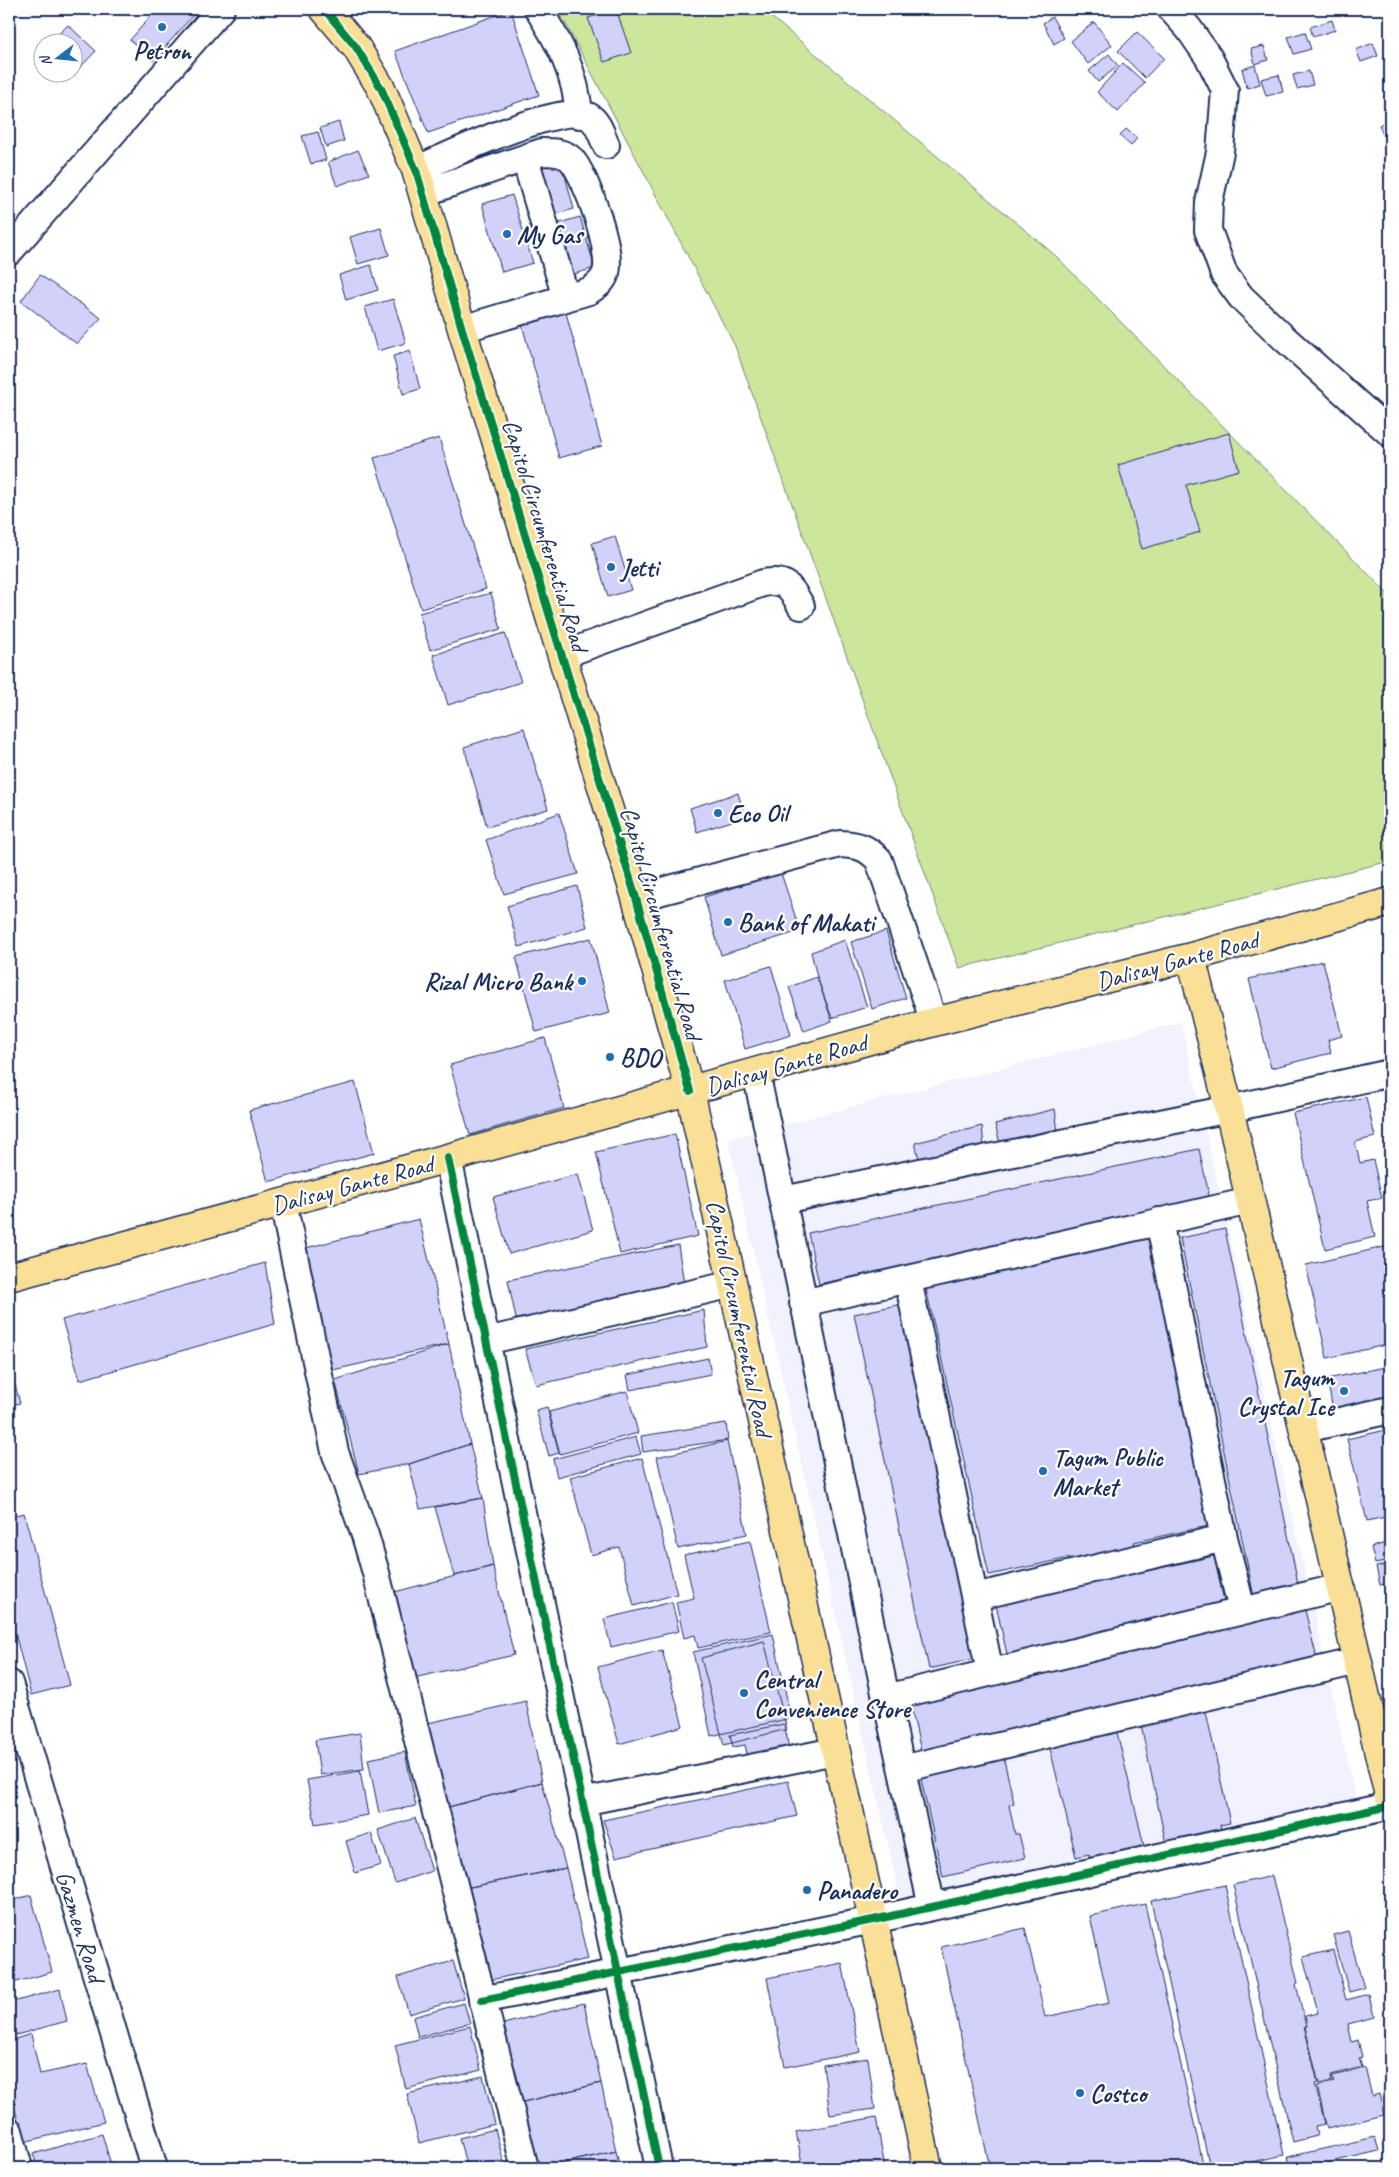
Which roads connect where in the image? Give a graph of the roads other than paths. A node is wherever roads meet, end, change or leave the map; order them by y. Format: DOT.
graph roads {
  1 [pos="221,9"];
  2 [pos="324,9"];
  3 [pos="538,9"];
  4 [pos="1171,9"];
  5 [pos="580,115"];
  6 [pos="606,145"];
  7 [pos="525,158"];
  8 [pos="419,181"];
  9 [pos="9,252"];
  10 [pos="566,298"];
  11 [pos="462,329"];
  12 [pos="1390,433"];
  13 [pos="801,606"];
  14 [pos="562,655"];
  15 [pos="636,898"];
  16 [pos="1390,902"];
  17 [pos="1191,957"];
  18 [pos="934,1022"];
  19 [pos="756,1072"];
  20 [pos="1390,1073"];
  21 [pos="690,1091"];
  22 [pos="1229,1109"];
  23 [pos="448,1158"];
  24 [pos="783,1200"];
  25 [pos="1250,1201"];
  26 [pos="283,1203"];
  27 [pos="1159,1221"];
  28 [pos="9,1277"];
  29 [pos="908,1280"];
  30 [pos="733,1284"];
  31 [pos="804,1303"];
  32 [pos="486,1341"];
  33 [pos="1390,1410"];
  34 [pos="1304,1429"];
  35 [pos="1224,1538"];
  36 [pos="1341,1587"];
  37 [pos="975,1597"];
  38 [pos="1242,1610"];
  39 [pos="1358,1661"];
  40 [pos="990,1672"];
  41 [pos="9,1683"];
  42 [pos="886,1698"];
  43 [pos="835,1751"];
  44 [pos="902,1769"];
  45 [pos="1390,1800"];
  46 [pos="582,1802"];
  47 [pos="1390,1806"];
  48 [pos="932,1907"];
  49 [pos="873,1920"];
  50 [pos="618,1972"];
  51 [pos="482,2000"];
  52 [pos="9,2131"];
  53 [pos="19,2168"];
  54 [pos="154,2168"];
  55 [pos="525,2168"];
  56 [pos="659,2168"];
  57 [pos="928,2168"];
  1 -- 9 [label="street"];
  2 -- 8 [label="main road, Capitol Circumferential Road"];
  3 -- 5 [label="street"];
  4 -- 12 [label="street"];
  5 -- 6 [label="street"];
  5 -- 8 [label="street"];
  7 -- 8 [label="street"];
  7 -- 10 [label="street"];
  7 -- 10 [label="street"];
  8 -- 11 [label="main road, Capitol Circumferential Road"];
  10 -- 11 [label="street"];
  11 -- 14 [label="main road, Capitol Circumferential Road"];
  13 -- 14 [label="street"];
  14 -- 15 [label="main road, Capitol Circumferential Road"];
  15 -- 18 [label="street"];
  15 -- 21 [label="main road, Capitol Circumferential Road"];
  16 -- 17 [label="main road, Dalisay Gante Road"];
  17 -- 18 [label="main road, Dalisay Gante Road"];
  17 -- 22 [label="main road"];
  18 -- 19 [label="main road, Dalisay Gante Road"];
  19 -- 21 [label="main road, Dalisay Gante Road"];
  19 -- 24 [label="street"];
  20 -- 22 [label="street"];
  21 -- 23 [label="main road, Dalisay Gante Road"];
  21 -- 30 [label="main road, Capitol Circumferential Road"];
  22 -- 24 [label="street"];
  22 -- 25 [label="main road"];
  23 -- 26 [label="main road, Dalisay Gante Road"];
  23 -- 32 [label="street"];
  24 -- 31 [label="street"];
  25 -- 27 [label="street"];
  25 -- 34 [label="main road"];
  26 -- 28 [label="main road, Dalisay Gante Road"];
  26 -- 51 [label="street"];
  27 -- 29 [label="street"];
  27 -- 35 [label="street"];
  29 -- 31 [label="street"];
  29 -- 37 [label="street"];
  30 -- 32 [label="street"];
  30 -- 43 [label="main road, Capitol Circumferential Road"];
  31 -- 42 [label="street"];
  32 -- 46 [label="street"];
  33 -- 34 [label="street"];
  34 -- 36 [label="main road"];
  35 -- 37 [label="street"];
  35 -- 38 [label="street"];
  36 -- 38 [label="street"];
  36 -- 39 [label="main road"];
  37 -- 40 [label="street"];
  38 -- 40 [label="street"];
  39 -- 44 [label="street"];
  39 -- 45 [label="main road"];
  40 -- 42 [label="street"];
  41 -- 54 [label="street, Gazmen Road"];
  42 -- 44 [label="street"];
  43 -- 46 [label="street"];
  43 -- 49 [label="main road, Capitol Circumferential Road"];
  44 -- 48 [label="street"];
  46 -- 50 [label="street"];
  47 -- 48 [label="street"];
  48 -- 49 [label="street"];
  49 -- 50 [label="street"];
  49 -- 57 [label="main road, Capitol Circumferential Road"];
  50 -- 51 [label="street"];
  50 -- 56 [label="street"];
  51 -- 55 [label="street"];
  52 -- 53 [label="street"];
}
